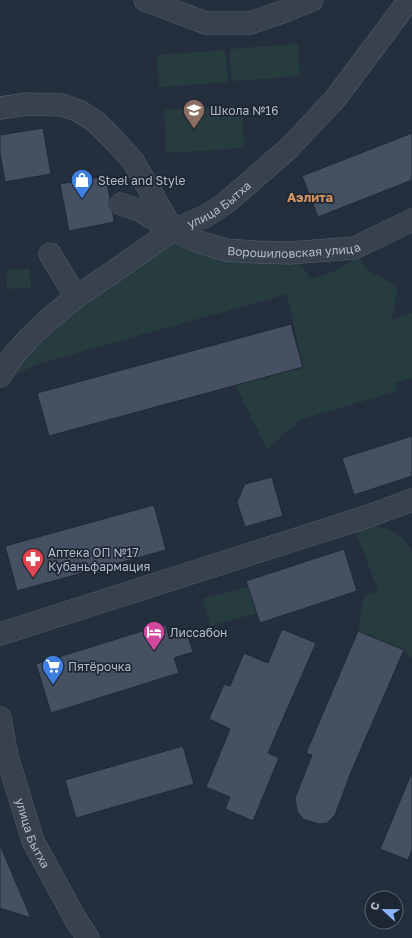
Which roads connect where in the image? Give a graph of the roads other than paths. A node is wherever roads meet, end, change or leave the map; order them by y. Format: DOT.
graph roads {
  1 [pos="145,0"];
  2 [pos="312,0"];
  3 [pos="407,1"];
  4 [pos="0,108"];
  5 [pos="105,152"];
  6 [pos="140,172"];
  7 [pos="121,204"];
  8 [pos="412,220"];
  9 [pos="173,230"];
  10 [pos="50,254"];
  11 [pos="76,296"];
  12 [pos="0,376"];
  13 [pos="412,500"];
  14 [pos="0,634"];
  15 [pos="0,718"];
  16 [pos="88,938"];
  1 -- 2 [label="street"];
  3 -- 9 [label="street, улица Бытха"];
  4 -- 6 [label="street"];
  5 -- 6 [label="street"];
  6 -- 9 [label="street"];
  7 -- 9 [label="street, Ворошиловская улица"];
  8 -- 9 [label="street, Ворошиловская улица"];
  9 -- 11 [label="street, улица Бытха"];
  10 -- 11 [label="street"];
  11 -- 12 [label="street, улица Бытха"];
  13 -- 14 [label="street"];
  15 -- 16 [label="street, улица Бытха"];
}
